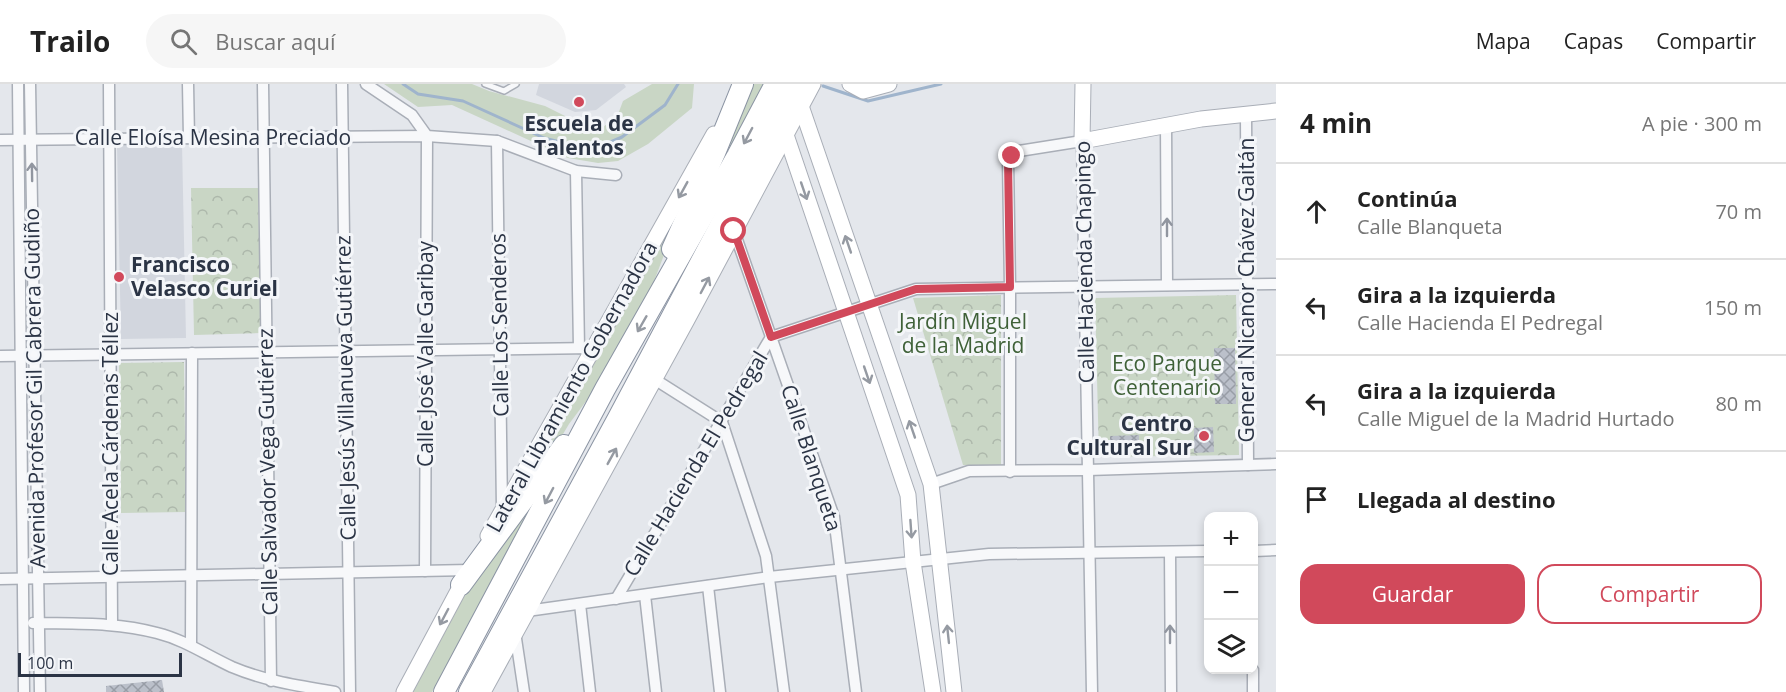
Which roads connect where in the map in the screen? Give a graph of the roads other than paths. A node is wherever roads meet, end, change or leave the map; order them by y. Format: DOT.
graph roads {
  1 [pos="18,84"];
  2 [pos="30,84"];
  3 [pos="109,84"];
  4 [pos="188,84"];
  5 [pos="262,84"];
  6 [pos="342,84"];
  7 [pos="366,84"];
  8 [pos="485,84"];
  9 [pos="516,84"];
  10 [pos="743,84"];
  11 [pos="775,84"];
  12 [pos="795,84"];
  13 [pos="813,84"];
  14 [pos="850,84"];
  15 [pos="889,84"];
  16 [pos="1083,84"];
  17 [pos="801,106"];
  18 [pos="1276,111"];
  19 [pos="1246,115"];
  20 [pos="1166,125"];
  21 [pos="786,135"];
  22 [pos="427,136"];
  23 [pos="343,137"];
  24 [pos="189,138"];
  25 [pos="263,138"];
  26 [pos="109,139"];
  27 [pos="0,140"];
  28 [pos="19,140"];
  29 [pos="31,140"];
  30 [pos="497,141"];
  31 [pos="1082,141"];
  32 [pos="576,171"];
  33 [pos="616,175"];
  34 [pos="734,231"];
  35 [pos="1247,284"];
  36 [pos="1276,284"];
  37 [pos="1167,285"];
  38 [pos="1085,286"];
  39 [pos="1010,287"];
  40 [pos="657,299"];
  41 [pos="869,304"];
  42 [pos="846,312"];
  43 [pos="771,337"];
  44 [pos="586,348"];
  45 [pos="500,349"];
  46 [pos="426,350"];
  47 [pos="346,351"];
  48 [pos="266,352"];
  49 [pos="192,353"];
  50 [pos="110,354"];
  51 [pos="0,356"];
  52 [pos="21,356"];
  53 [pos="35,356"];
  54 [pos="648,375"];
  55 [pos="605,389"];
  56 [pos="722,422"];
  57 [pos="1276,464"];
  58 [pos="1248,465"];
  59 [pos="1088,470"];
  60 [pos="1010,472"];
  61 [pos="931,484"];
  62 [pos="502,510"];
  63 [pos="1276,550"];
  64 [pos="1204,551"];
  65 [pos="1258,551"];
  66 [pos="1170,552"];
  67 [pos="1090,553"];
  68 [pos="939,560"];
  69 [pos="913,562"];
  70 [pos="841,570"];
  71 [pos="425,571"];
  72 [pos="349,572"];
  73 [pos="269,574"];
  74 [pos="191,575"];
  75 [pos="112,577"];
  76 [pos="769,577"];
  77 [pos="23,578"];
  78 [pos="38,578"];
  79 [pos="465,578"];
  80 [pos="0,579"];
  81 [pos="708,586"];
  82 [pos="645,595"];
  83 [pos="616,598"];
  84 [pos="580,604"];
  85 [pos="526,611"];
  86 [pos="23,623"];
  87 [pos="39,624"];
  88 [pos="112,624"];
  89 [pos="515,632"];
  90 [pos="191,644"];
  91 [pos="1253,674"];
  92 [pos="271,681"];
  93 [pos="24,692"];
  94 [pos="40,692"];
  95 [pos="335,692"];
  96 [pos="350,692"];
  97 [pos="404,692"];
  98 [pos="444,692"];
  99 [pos="468,692"];
  100 [pos="483,692"];
  101 [pos="524,692"];
  102 [pos="590,692"];
  103 [pos="656,692"];
  104 [pos="720,692"];
  105 [pos="784,692"];
  106 [pos="856,692"];
  107 [pos="933,692"];
  108 [pos="954,692"];
  109 [pos="1092,692"];
  110 [pos="1171,692"];
  111 [pos="1254,692"];
  1 -- 28 [label="street, Avenida Profesor Gil Cabrera Gudiño"];
  2 -- 29 [label="street, Avenida Profesor Gil Cabrera Gudiño"];
  3 -- 26 [label="street, Calle Acela Cárdenas Téllez"];
  4 -- 24 [label="street"];
  5 -- 25 [label="street, Calle Salvador Vega Gutiérrez"];
  6 -- 23 [label="street, Calle Jesús Villanueva Gutiérrez"];
  7 -- 22 [label="street"];
  8 -- 9 [label="lane"];
  10 -- 40 [label="highway"];
  10 -- 44 [label="street, Lateral Libramiento Gobernadora, one-way"];
  11 -- 40 [label="highway, one-way"];
  12 -- 54 [label="highway"];
  13 -- 17 [label="street"];
  14 -- 15 [label="street"];
  16 -- 31 [label="street, Calle Hacienda Chapingo"];
  17 -- 21 [label="street"];
  41 -- 17 [label="street, one-way"];
  18 -- 19 [label="street"];
  19 -- 20 [label="street"];
  19 -- 35 [label="street, General Nicanor Chávez Gaitán"];
  20 -- 31 [label="street"];
  37 -- 20 [label="street, one-way"];
  21 -- 34 [label="street"];
  21 -- 42 [label="street, one-way"];
  22 -- 23 [label="street, Calle Eloísa Mesina Preciado"];
  22 -- 30 [label="street, Calle Eloísa Mesina Preciado"];
  22 -- 46 [label="street, Calle José Valle Garibay"];
  23 -- 25 [label="street, Calle Eloísa Mesina Preciado"];
  23 -- 47 [label="street, Calle Jesús Villanueva Gutiérrez"];
  24 -- 25 [label="street, Calle Eloísa Mesina Preciado"];
  24 -- 26 [label="street, Calle Eloísa Mesina Preciado"];
  25 -- 48 [label="street, Calle Salvador Vega Gutiérrez"];
  26 -- 29 [label="street, Calle Eloísa Mesina Preciado"];
  26 -- 50 [label="street, Calle Acela Cárdenas Téllez"];
  27 -- 28 [label="street, Calle Eloísa Mesina Preciado"];
  28 -- 29 [label="street, Calle Eloísa Mesina Preciado"];
  28 -- 52 [label="street, Avenida Profesor Gil Cabrera Gudiño"];
  53 -- 29 [label="street, Avenida Profesor Gil Cabrera Gudiño, one-way"];
  30 -- 32 [label="street, Calle Eloísa Mesina Preciado"];
  30 -- 45 [label="street, Calle Los Senderos"];
  31 -- 38 [label="street, Calle Hacienda Chapingo"];
  31 -- 39 [label="street"];
  32 -- 33 [label="street, Calle Eloísa Mesina Preciado"];
  32 -- 44 [label="street"];
  34 -- 43 [label="street, Calle Blanqueta"];
  54 -- 34 [label="street, one-way"];
  35 -- 36 [label="street, Calle Hacienda El Pedregal"];
  35 -- 37 [label="street, Calle Hacienda El Pedregal"];
  35 -- 58 [label="street, General Nicanor Chávez Gaitán"];
  37 -- 38 [label="street, Calle Hacienda El Pedregal"];
  38 -- 39 [label="street, Calle Hacienda El Pedregal"];
  38 -- 59 [label="street, Calle Hacienda Chapingo"];
  39 -- 41 [label="street, Calle Hacienda El Pedregal"];
  39 -- 60 [label="street"];
  40 -- 55 [label="highway, one-way"];
  41 -- 42 [label="street, Calle Hacienda El Pedregal"];
  61 -- 41 [label="street, one-way"];
  42 -- 43 [label="street, Calle Hacienda El Pedregal"];
  42 -- 69 [label="street, one-way"];
  43 -- 56 [label="street, Calle Hacienda El Pedregal"];
  43 -- 70 [label="street, Calle Blanqueta"];
  44 -- 45 [label="street"];
  44 -- 62 [label="street, Lateral Libramiento Gobernadora"];
  45 -- 46 [label="street"];
  45 -- 62 [label="street, Calle Los Senderos"];
  46 -- 47 [label="street"];
  46 -- 71 [label="street, Calle José Valle Garibay"];
  47 -- 48 [label="street"];
  47 -- 72 [label="street, Calle Jesús Villanueva Gutiérrez"];
  48 -- 49 [label="street"];
  48 -- 73 [label="street, Calle Salvador Vega Gutiérrez"];
  49 -- 50 [label="street"];
  49 -- 74 [label="street"];
  50 -- 53 [label="street"];
  50 -- 75 [label="street, Calle Acela Cárdenas Téllez"];
  51 -- 52 [label="street"];
  52 -- 53 [label="street"];
  52 -- 77 [label="street, Avenida Profesor Gil Cabrera Gudiño"];
  53 -- 78 [label="street, Avenida Profesor Gil Cabrera Gudiño"];
  54 -- 56 [label="street"];
  85 -- 54 [label="street, one-way"];
  54 -- 99 [label="highway"];
  55 -- 79 [label="highway"];
  55 -- 98 [label="highway, one-way"];
  56 -- 76 [label="street"];
  56 -- 83 [label="street, Calle Hacienda El Pedregal"];
  57 -- 58 [label="street"];
  58 -- 59 [label="street"];
  59 -- 60 [label="street"];
  59 -- 67 [label="street, Calle Hacienda Chapingo"];
  60 -- 61 [label="street"];
  61 -- 68 [label="street"];
  62 -- 79 [label="street, Lateral Libramiento Gobernadora"];
  63 -- 65 [label="street"];
  64 -- 66 [label="street"];
  66 -- 67 [label="street"];
  110 -- 66 [label="street, one-way"];
  67 -- 68 [label="street"];
  67 -- 109 [label="street, Calle Hacienda Chapingo"];
  68 -- 69 [label="street"];
  108 -- 68 [label="street, one-way"];
  69 -- 70 [label="street"];
  69 -- 107 [label="street"];
  70 -- 76 [label="street"];
  70 -- 106 [label="street, Calle Blanqueta"];
  71 -- 72 [label="street"];
  71 -- 79 [label="street"];
  72 -- 73 [label="street"];
  72 -- 96 [label="street, Calle Jesús Villanueva Gutiérrez"];
  73 -- 74 [label="street"];
  73 -- 92 [label="street, Calle Salvador Vega Gutiérrez"];
  74 -- 75 [label="street"];
  74 -- 90 [label="street"];
  75 -- 78 [label="street"];
  75 -- 88 [label="street, Calle Acela Cárdenas Téllez"];
  76 -- 81 [label="street"];
  76 -- 105 [label="street"];
  77 -- 78 [label="street"];
  77 -- 80 [label="street"];
  77 -- 86 [label="street, Avenida Profesor Gil Cabrera Gudiño"];
  78 -- 87 [label="street, Avenida Profesor Gil Cabrera Gudiño"];
  79 -- 97 [label="street, Lateral Libramiento Gobernadora, one-way"];
  81 -- 82 [label="street"];
  81 -- 104 [label="street"];
  82 -- 83 [label="street"];
  82 -- 103 [label="street"];
  83 -- 84 [label="street"];
  84 -- 85 [label="street"];
  84 -- 102 [label="street"];
  85 -- 89 [label="street"];
  86 -- 87 [label="street"];
  86 -- 93 [label="street, Avenida Profesor Gil Cabrera Gudiño"];
  87 -- 88 [label="street"];
  87 -- 94 [label="street, Avenida Profesor Gil Cabrera Gudiño"];
  88 -- 90 [label="street"];
  89 -- 100 [label="street"];
  89 -- 101 [label="street"];
  90 -- 92 [label="street"];
  91 -- 111 [label="street"];
  92 -- 95 [label="street"];
}
